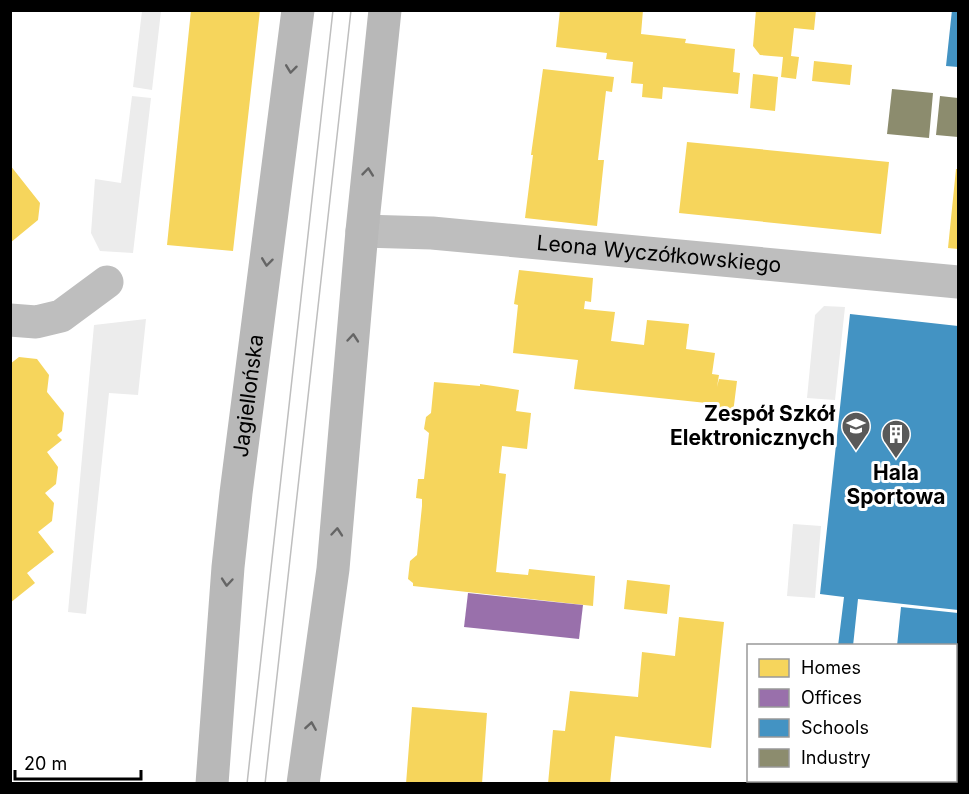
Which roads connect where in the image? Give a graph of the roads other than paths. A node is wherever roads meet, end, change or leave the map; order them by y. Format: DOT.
graph roads {
  1 [pos="298,10"];
  2 [pos="385,10"];
  3 [pos="362,231"];
  4 [pos="107,282"];
  5 [pos="958,282"];
  6 [pos="10,320"];
  7 [pos="212,783"];
  8 [pos="303,783"];
  1 -- 7 [label="main road, Jagiellońska, one-way"];
  3 -- 2 [label="main road, one-way"];
  3 -- 5 [label="street, Leona Wyczółkowskiego"];
  8 -- 3 [label="main road, one-way"];
  4 -- 6 [label="street"];
}
